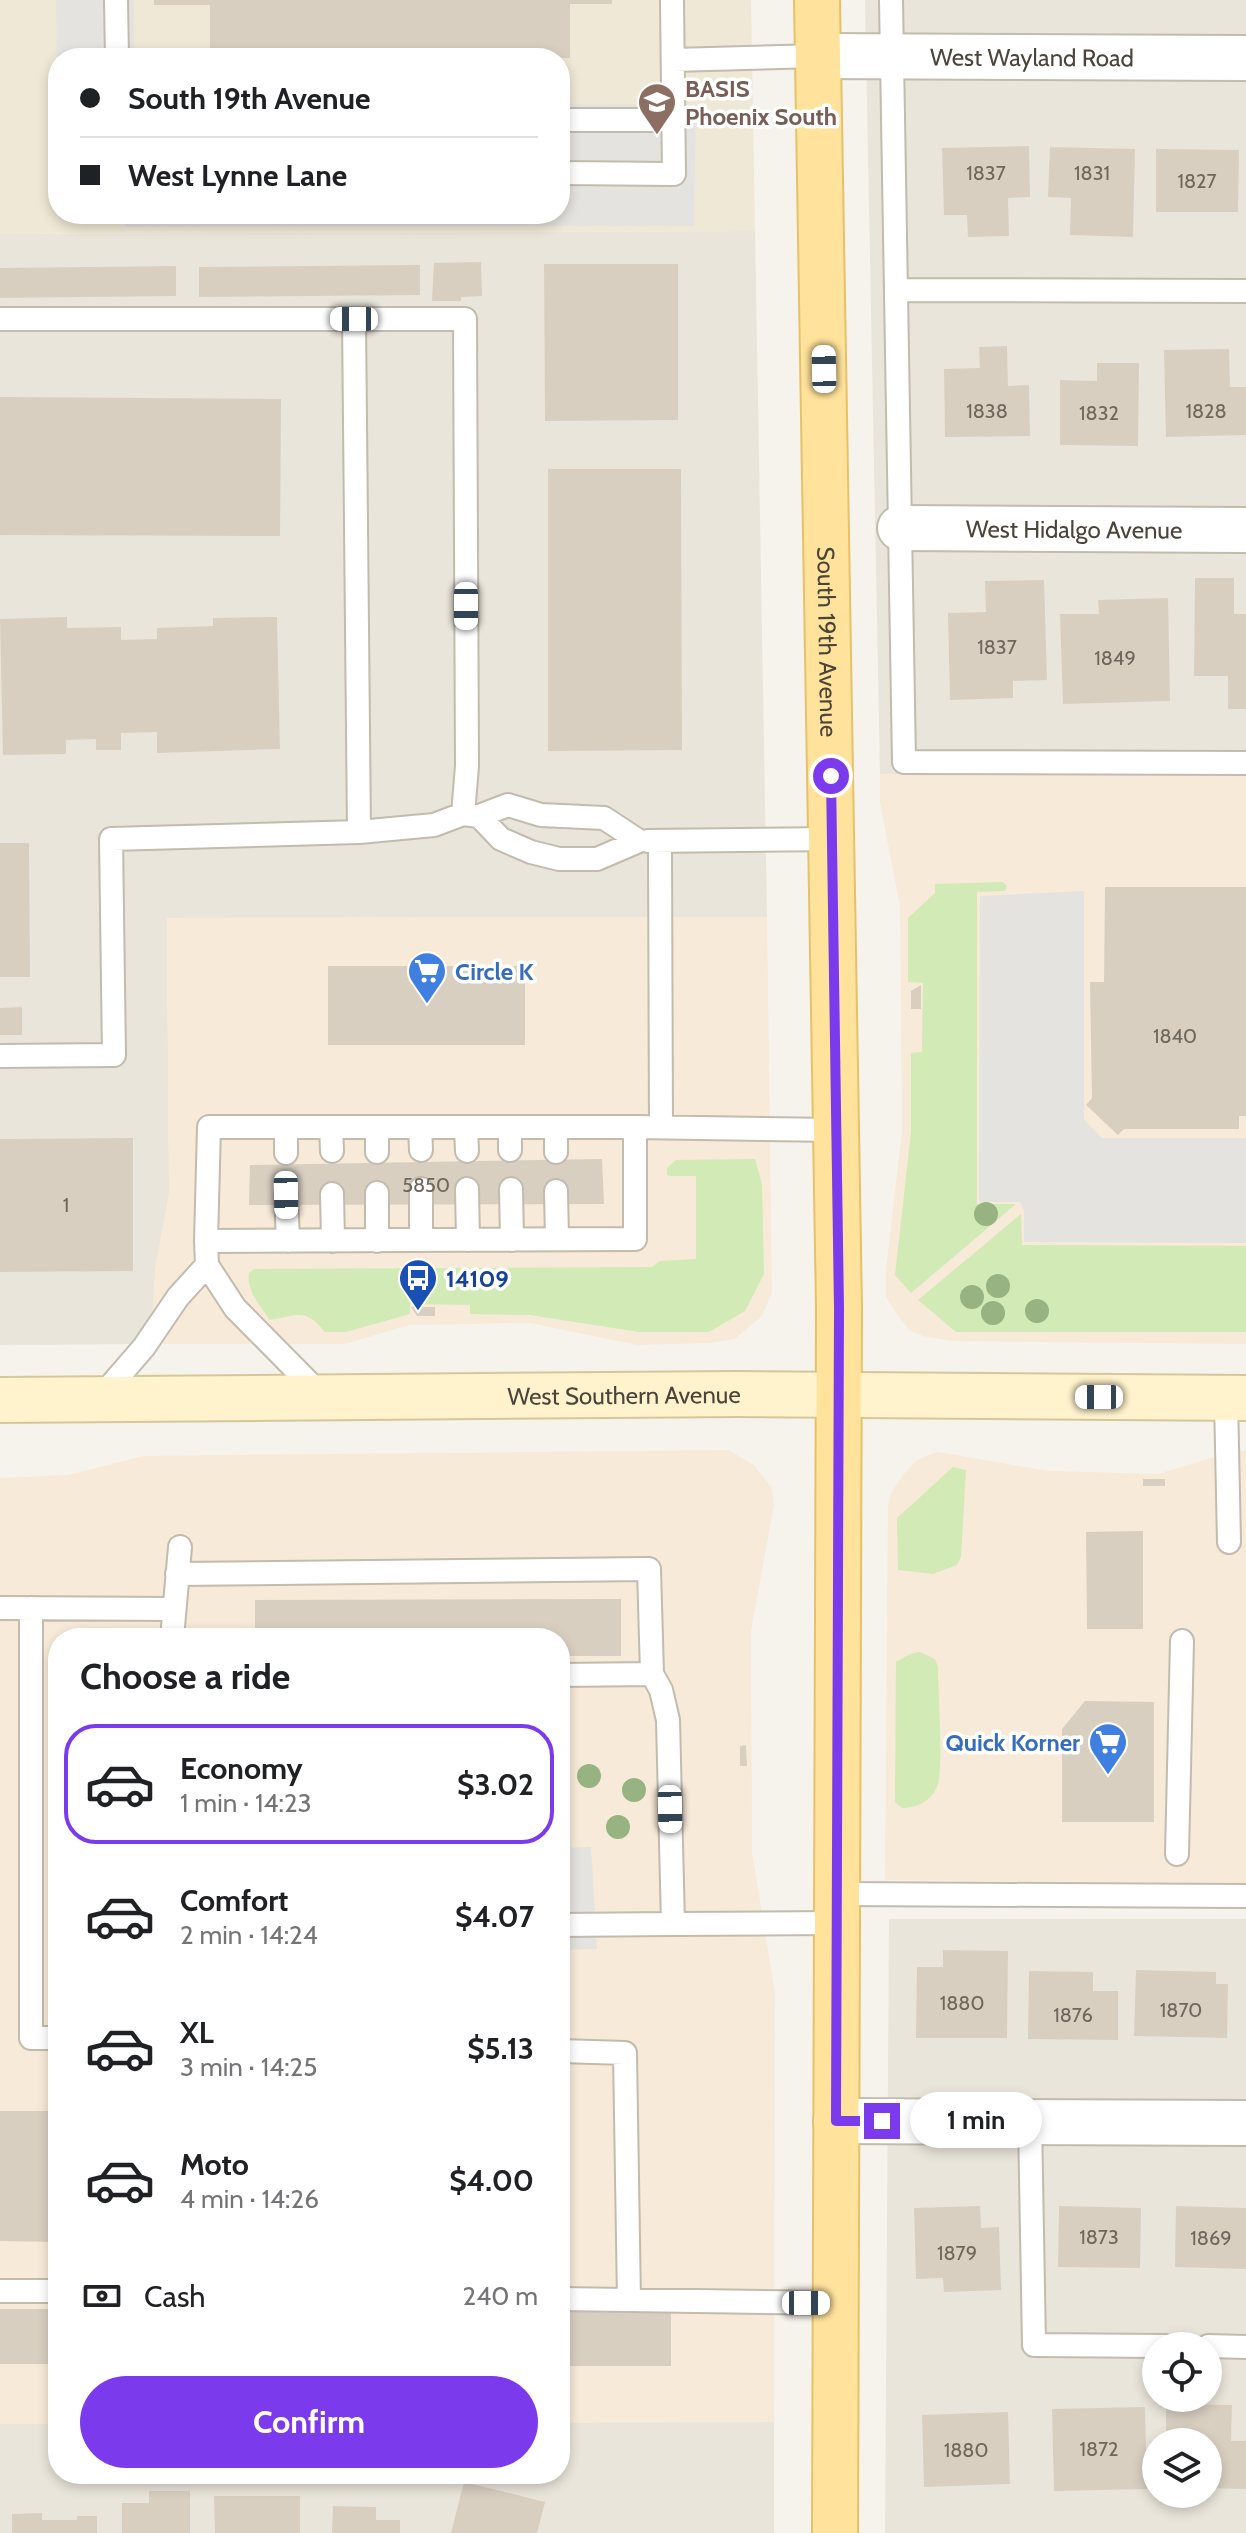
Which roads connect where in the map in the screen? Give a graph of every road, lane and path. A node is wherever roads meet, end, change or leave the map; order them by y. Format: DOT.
graph roads {
  1 [pos="116,0"];
  2 [pos="672,0"];
  3 [pos="817,0"];
  4 [pos="891,0"];
  5 [pos="117,48"];
  6 [pos="818,56"];
  7 [pos="892,58"];
  8 [pos="1246,58"];
  9 [pos="673,60"];
  10 [pos="570,120"];
  11 [pos="673,120"];
  12 [pos="570,173"];
  13 [pos="896,290"];
  14 [pos="1246,291"];
  15 [pos="0,319"];
  16 [pos="354,319"];
  17 [pos="900,528"];
  18 [pos="1246,530"];
  19 [pos="1246,763"];
  20 [pos="471,815"];
  21 [pos="541,815"];
  22 [pos="359,832"];
  23 [pos="832,839"];
  24 [pos="650,842"];
  25 [pos="531,852"];
  26 [pos="0,1056"];
  27 [pos="286,1127"];
  28 [pos="331,1127"];
  29 [pos="377,1127"];
  30 [pos="466,1127"];
  31 [pos="510,1127"];
  32 [pos="556,1127"];
  33 [pos="635,1127"];
  34 [pos="661,1127"];
  35 [pos="836,1130"];
  36 [pos="510,1150"];
  37 [pos="332,1151"];
  38 [pos="467,1151"];
  39 [pos="377,1152"];
  40 [pos="556,1152"];
  41 [pos="286,1153"];
  42 [pos="421,1189"];
  43 [pos="467,1189"];
  44 [pos="511,1189"];
  45 [pos="556,1191"];
  46 [pos="377,1193"];
  47 [pos="332,1194"];
  48 [pos="286,1195"];
  49 [pos="557,1239"];
  50 [pos="421,1240"];
  51 [pos="468,1240"];
  52 [pos="512,1240"];
  53 [pos="206,1241"];
  54 [pos="288,1241"];
  55 [pos="333,1241"];
  56 [pos="377,1241"];
  57 [pos="207,1265"];
  58 [pos="839,1395"];
  59 [pos="324,1398"];
  60 [pos="1236,1398"];
  61 [pos="0,1400"];
  62 [pos="99,1400"];
  63 [pos="1229,1542"];
  64 [pos="180,1547"];
  65 [pos="177,1574"];
  66 [pos="0,1608"];
  67 [pos="31,1608"];
  68 [pos="174,1609"];
  69 [pos="173,1628"];
  70 [pos="1182,1641"];
  71 [pos="652,1674"];
  72 [pos="570,1675"];
  73 [pos="1177,1854"];
  74 [pos="1246,1896"];
  75 [pos="838,1909"];
  76 [pos="673,1924"];
  77 [pos="570,1925"];
  78 [pos="48,2038"];
  79 [pos="570,2051"];
  80 [pos="836,2121"];
  81 [pos="1030,2121"];
  82 [pos="1246,2123"];
  83 [pos="0,2291"];
  84 [pos="48,2291"];
  85 [pos="570,2299"];
  86 [pos="629,2300"];
  87 [pos="835,2303"];
  88 [pos="1142,2346"];
  89 [pos="1222,2346"];
  90 [pos="1246,2347"];
  91 [pos="835,2533"];
  1 -- 5 [label="lane"];
  2 -- 9 [label="lane"];
  3 -- 6 [label="main road, South 19th Avenue"];
  4 -- 7 [label="lane"];
  6 -- 7 [label="street, West Wayland Road"];
  6 -- 9 [label="lane"];
  6 -- 23 [label="main road, South 19th Avenue"];
  7 -- 8 [label="street, West Wayland Road"];
  7 -- 13 [label="lane"];
  9 -- 11 [label="lane"];
  10 -- 11 [label="lane"];
  11 -- 12 [label="lane"];
  13 -- 14 [label="lane"];
  13 -- 17 [label="lane"];
  15 -- 16 [label="lane"];
  16 -- 20 [label="lane"];
  16 -- 22 [label="lane"];
  17 -- 18 [label="street, West Hidalgo Avenue"];
  17 -- 19 [label="lane"];
  20 -- 21 [label="lane"];
  20 -- 22 [label="lane"];
  20 -- 25 [label="lane"];
  21 -- 24 [label="lane"];
  21 -- 25 [label="lane"];
  22 -- 26 [label="lane"];
  23 -- 24 [label="lane"];
  23 -- 35 [label="main road, South 19th Avenue"];
  24 -- 25 [label="lane"];
  24 -- 34 [label="lane"];
  27 -- 28 [label="lane"];
  27 -- 41 [label="lane"];
  27 -- 53 [label="lane"];
  28 -- 29 [label="lane"];
  28 -- 37 [label="lane"];
  29 -- 30 [label="lane"];
  29 -- 39 [label="lane"];
  30 -- 31 [label="lane"];
  30 -- 38 [label="lane"];
  31 -- 32 [label="lane"];
  31 -- 36 [label="lane"];
  32 -- 33 [label="lane"];
  32 -- 40 [label="lane"];
  33 -- 34 [label="lane"];
  33 -- 49 [label="lane"];
  34 -- 35 [label="lane"];
  35 -- 58 [label="main road, South 19th Avenue"];
  42 -- 50 [label="lane"];
  43 -- 51 [label="lane"];
  44 -- 52 [label="lane"];
  45 -- 49 [label="lane"];
  46 -- 56 [label="lane"];
  47 -- 55 [label="lane"];
  48 -- 54 [label="lane"];
  49 -- 52 [label="lane"];
  50 -- 51 [label="lane"];
  50 -- 56 [label="lane"];
  51 -- 52 [label="lane"];
  53 -- 54 [label="lane"];
  53 -- 57 [label="lane"];
  54 -- 55 [label="lane"];
  55 -- 56 [label="lane"];
  57 -- 59 [label="lane"];
  57 -- 62 [label="lane"];
  58 -- 59 [label="main road, West Southern Avenue"];
  58 -- 60 [label="main road, West Southern Avenue"];
  58 -- 75 [label="main road, South 19th Avenue"];
  59 -- 62 [label="main road, West Southern Avenue"];
  60 -- 63 [label="lane"];
  61 -- 62 [label="main road, West Southern Avenue"];
  64 -- 65 [label="lane"];
  65 -- 68 [label="lane"];
  65 -- 71 [label="lane"];
  66 -- 67 [label="lane"];
  67 -- 68 [label="lane"];
  67 -- 78 [label="lane"];
  68 -- 69 [label="lane"];
  70 -- 73 [label="lane"];
  71 -- 72 [label="lane"];
  71 -- 76 [label="lane"];
  74 -- 75 [label="lane"];
  75 -- 76 [label="lane"];
  75 -- 80 [label="main road, South 19th Avenue"];
  76 -- 77 [label="lane"];
  79 -- 86 [label="lane"];
  80 -- 81 [label="street"];
  80 -- 87 [label="main road, South 19th Avenue"];
  81 -- 82 [label="street"];
  81 -- 88 [label="lane"];
  83 -- 84 [label="lane"];
  85 -- 86 [label="lane"];
  86 -- 87 [label="lane"];
  87 -- 91 [label="main road, South 19th Avenue"];
  89 -- 90 [label="lane"];
}
